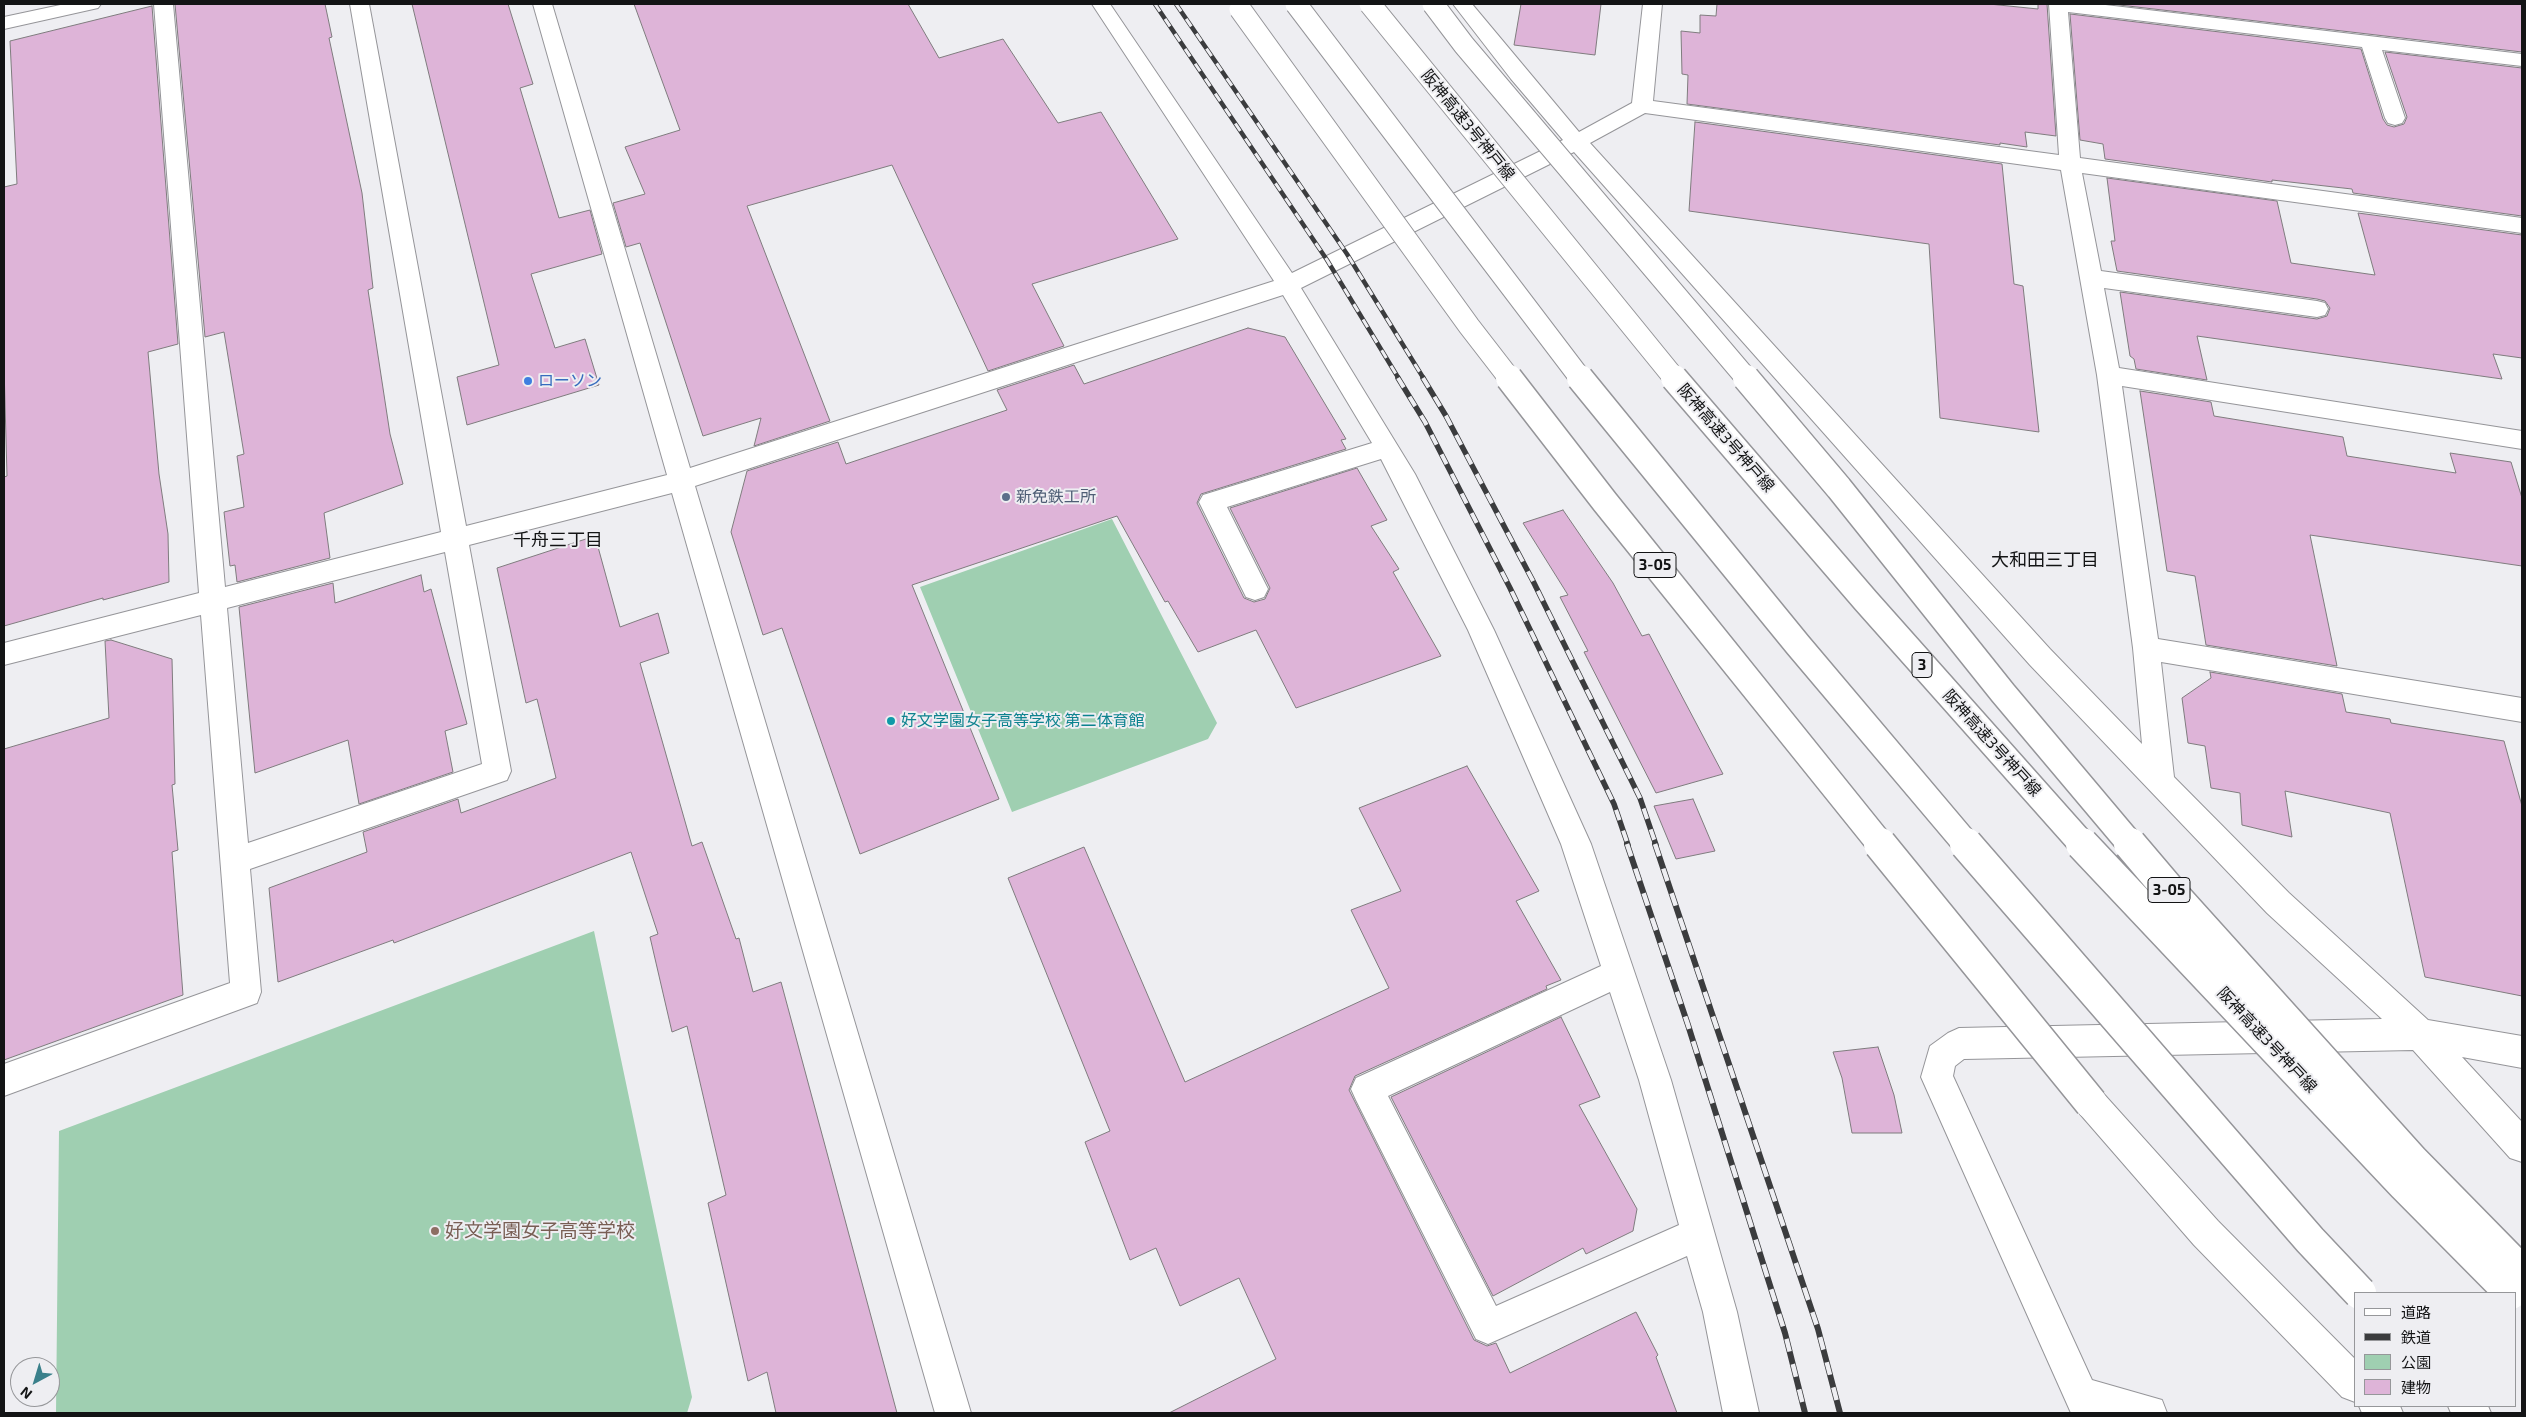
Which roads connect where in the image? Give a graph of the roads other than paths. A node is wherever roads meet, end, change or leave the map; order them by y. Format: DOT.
graph roads {
  1 [pos="91,4"];
  2 [pos="164,4"];
  3 [pos="359,4"];
  4 [pos="542,4"];
  5 [pos="1101,4"];
  6 [pos="1296,4"];
  7 [pos="1370,4"];
  8 [pos="1433,4"];
  9 [pos="1462,4"];
  10 [pos="1653,4"];
  11 [pos="2058,5"];
  12 [pos="1238,7"];
  13 [pos="4,24"];
  14 [pos="2370,42"];
  15 [pos="2522,60"];
  16 [pos="1642,106"];
  17 [pos="2395,118"];
  18 [pos="1576,141"];
  19 [pos="2070,162"];
  20 [pos="2522,225"];
  21 [pos="2092,278"];
  22 [pos="1288,285"];
  23 [pos="2317,309"];
  24 [pos="2109,375"];
  25 [pos="2522,440"];
  26 [pos="1387,448"];
  27 [pos="681,481"];
  28 [pos="455,539"];
  29 [pos="1255,589"];
  30 [pos="214,601"];
  31 [pos="2146,648"];
  32 [pos="4,654"];
  33 [pos="2522,710"];
  34 [pos="2160,782"];
  35 [pos="235,861"];
  36 [pos="1618,973"];
  37 [pos="2420,1034"];
  38 [pos="2522,1052"];
  39 [pos="4,1080"];
  40 [pos="2522,1146"];
  41 [pos="1698,1234"];
  42 [pos="2522,1272"];
  43 [pos="2359,1292"];
  44 [pos="2510,1292"];
  45 [pos="2354,1383"];
  46 [pos="2086,1404"];
  47 [pos="953,1413"];
  48 [pos="1741,1413"];
  49 [pos="2149,1413"];
  1 -- 13 [label="main road"];
  2 -- 30 [label="main road"];
  3 -- 28 [label="main road"];
  4 -- 27 [label="main road"];
  5 -- 22 [label="main road"];
  6 -- 43 [label="main road, bridge"];
  7 -- 44 [label="main road, 阪神高速3号神戸線 / 3, bridge"];
  8 -- 42 [label="main road, 3-05, bridge"];
  9 -- 18 [label="main road"];
  10 -- 16 [label="main road"];
  11 -- 14 [label="main road"];
  11 -- 19 [label="main road"];
  12 -- 45 [label="main road, 3-05, bridge"];
  14 -- 15 [label="main road"];
  14 -- 17 [label="main road"];
  16 -- 18 [label="main road"];
  16 -- 19 [label="main road"];
  18 -- 22 [label="main road"];
  18 -- 34 [label="main road"];
  19 -- 20 [label="main road"];
  19 -- 21 [label="main road"];
  21 -- 23 [label="main road"];
  21 -- 24 [label="main road"];
  22 -- 26 [label="main road"];
  22 -- 27 [label="main road"];
  24 -- 25 [label="main road"];
  24 -- 31 [label="main road"];
  26 -- 29 [label="main road"];
  26 -- 36 [label="main road"];
  27 -- 28 [label="main road"];
  27 -- 47 [label="main road"];
  28 -- 30 [label="main road"];
  28 -- 35 [label="main road"];
  30 -- 32 [label="main road"];
  30 -- 35 [label="main road"];
  31 -- 33 [label="main road"];
  31 -- 34 [label="main road"];
  34 -- 37 [label="main road"];
  35 -- 39 [label="main road"];
  36 -- 41 [label="main road"];
  36 -- 41 [label="main road"];
  37 -- 38 [label="main road"];
  37 -- 40 [label="main road"];
  37 -- 46 [label="main road"];
  41 -- 48 [label="main road"];
  46 -- 49 [label="main road"];
}
